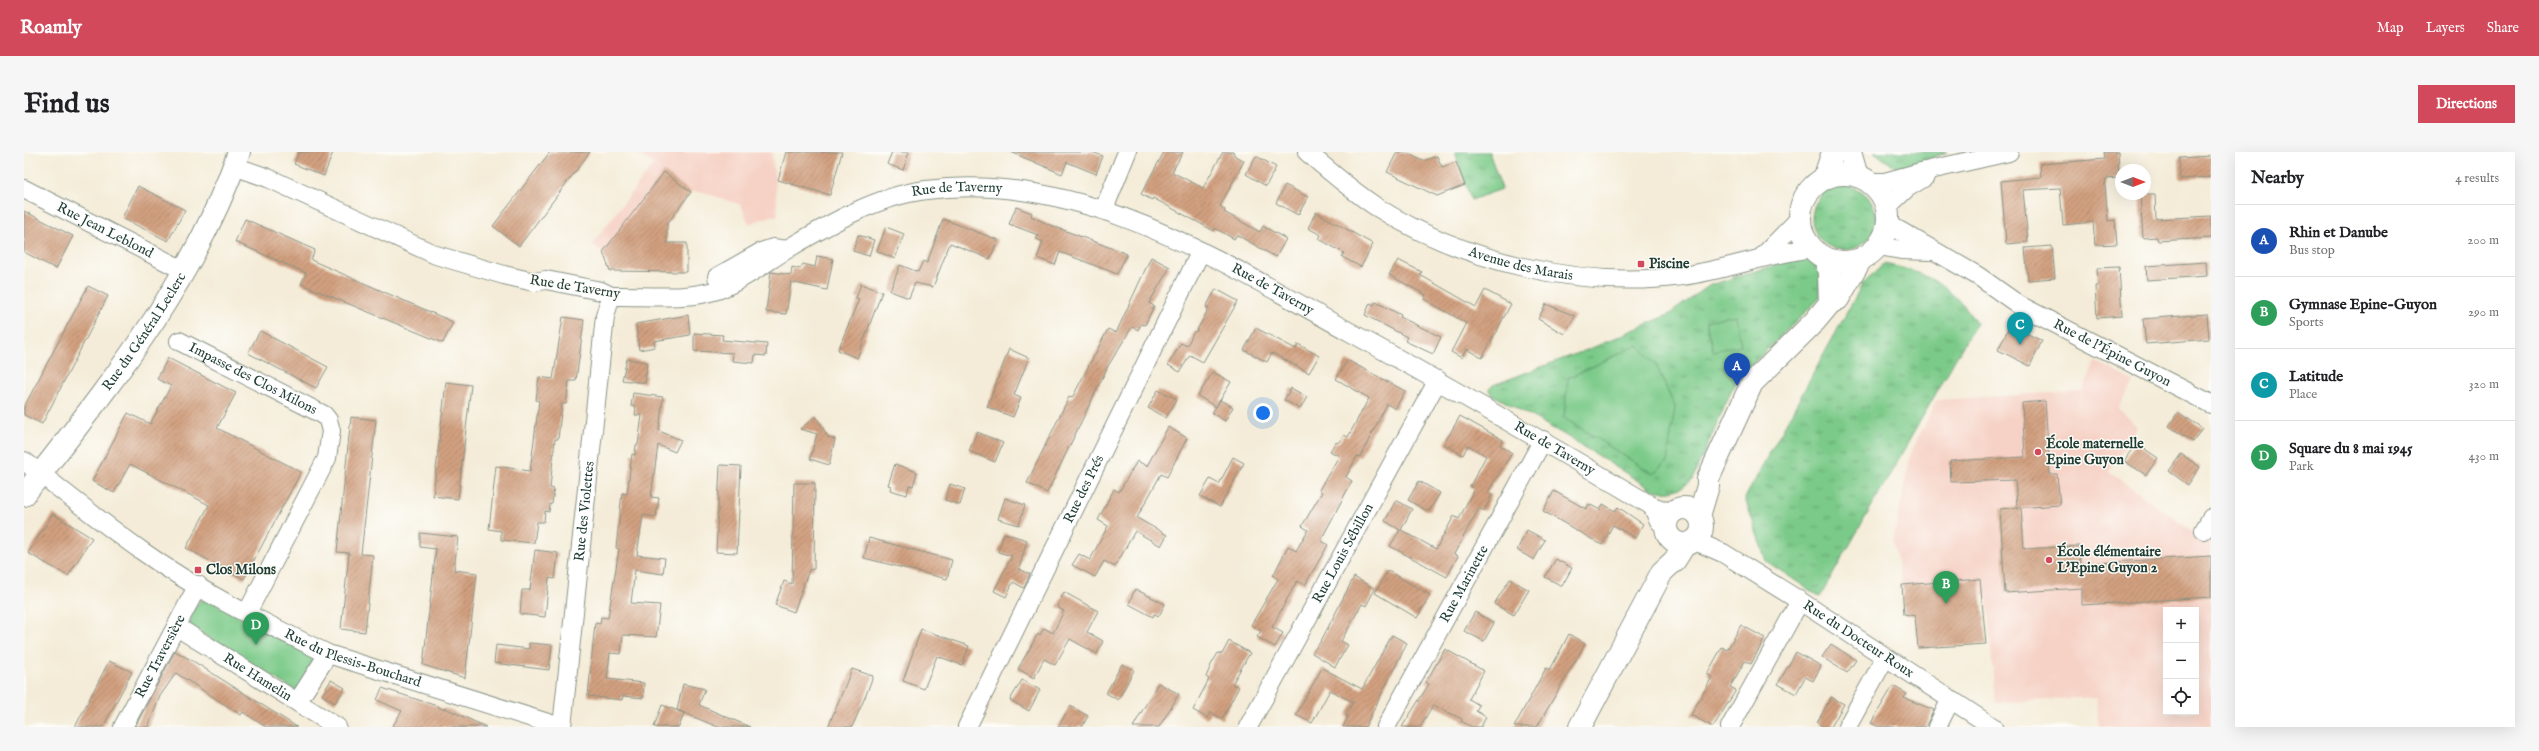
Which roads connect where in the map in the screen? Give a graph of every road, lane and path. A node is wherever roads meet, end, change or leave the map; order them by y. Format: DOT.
graph roads {
  1 [pos="1127,152"];
  2 [pos="1307,152"];
  3 [pos="1833,152"];
  4 [pos="1850,152"];
  5 [pos="2010,152"];
  6 [pos="236,159"];
  7 [pos="1945,167"];
  8 [pos="1824,179"];
  9 [pos="1863,179"];
  10 [pos="24,190"];
  11 [pos="1104,209"];
  12 [pos="1887,216"];
  13 [pos="1800,218"];
  14 [pos="1879,246"];
  15 [pos="1201,251"];
  16 [pos="1933,251"];
  17 [pos="1819,253"];
  18 [pos="1761,258"];
  19 [pos="1861,259"];
  20 [pos="185,271"];
  21 [pos="611,296"];
  22 [pos="1830,303"];
  23 [pos="179,341"];
  24 [pos="1438,380"];
  25 [pos="2211,404"];
  26 [pos="1543,440"];
  27 [pos="32,468"];
  28 [pos="24,495"];
  29 [pos="1684,527"];
  30 [pos="198,585"];
  31 [pos="1800,601"];
  32 [pos="247,613"];
  33 [pos="177,627"];
  34 [pos="328,654"];
  35 [pos="1885,658"];
  36 [pos="1951,699"];
  37 [pos="298,701"];
  38 [pos="124,727"];
  39 [pos="337,727"];
  40 [pos="562,727"];
  41 [pos="967,727"];
  42 [pos="1248,727"];
  43 [pos="1386,727"];
  44 [pos="1580,727"];
  45 [pos="1730,727"];
  46 [pos="1847,727"];
  47 [pos="1937,727"];
  48 [pos="1993,727"];
  1 -- 11 [label="street"];
  2 -- 18 [label="street, Avenue des Marais"];
  3 -- 8 [label="main road"];
  4 -- 9 [label="main road"];
  5 -- 7 [label="street"];
  6 -- 20 [label="main road, Rue du Général Leclerc"];
  6 -- 21 [label="street, Rue de Taverny"];
  7 -- 9 [label="street"];
  7 -- 12 [label="street"];
  8 -- 9 [label="main road"];
  8 -- 13 [label="main road"];
  9 -- 12 [label="main road"];
  10 -- 20 [label="street, Rue Jean Leblond"];
  11 -- 15 [label="street, Rue de Taverny"];
  11 -- 21 [label="street, Rue de Taverny"];
  12 -- 14 [label="main road"];
  12 -- 16 [label="street, Rue de l'Épine Guyon"];
  13 -- 17 [label="main road"];
  13 -- 18 [label="street"];
  14 -- 16 [label="street, Rue de l'Épine Guyon"];
  14 -- 19 [label="main road"];
  15 -- 24 [label="street, Rue de Taverny"];
  15 -- 41 [label="street, Rue des Prés"];
  16 -- 25 [label="street, Rue de l'Épine Guyon"];
  17 -- 18 [label="street, Avenue des Marais"];
  17 -- 19 [label="main road"];
  17 -- 22 [label="main road"];
  19 -- 22 [label="main road"];
  20 -- 27 [label="main road, Rue du Général Leclerc"];
  21 -- 40 [label="street, Rue des Violettes"];
  22 -- 29 [label="main road"];
  23 -- 32 [label="street, Impasse des Clos Milons"];
  24 -- 26 [label="street, Rue de Taverny"];
  24 -- 42 [label="street, Rue Louis Sébillon"];
  26 -- 29 [label="street, Rue de Taverny"];
  26 -- 43 [label="street, Rue Marinette"];
  27 -- 28 [label="main road, Rue du Général Leclerc"];
  27 -- 30 [label="street, Rue du Plessis-Bouchard"];
  29 -- 31 [label="street, Rue du Docteur Roux"];
  29 -- 44 [label="main road"];
  30 -- 32 [label="street, Rue du Plessis-Bouchard"];
  30 -- 33 [label="street, Rue Traversière"];
  31 -- 35 [label="street, Rue du Docteur Roux"];
  31 -- 45 [label="street"];
  32 -- 34 [label="street, Rue du Plessis-Bouchard"];
  33 -- 37 [label="street, Rue Hamelin"];
  33 -- 38 [label="street, Rue Traversière"];
  34 -- 37 [label="street"];
  34 -- 40 [label="street, Rue du Plessis-Bouchard"];
  35 -- 36 [label="street, Rue du Docteur Roux"];
  35 -- 46 [label="street"];
  36 -- 47 [label="street"];
  36 -- 48 [label="street, Rue du Docteur Roux"];
  37 -- 39 [label="street, Rue Hamelin"];
}
